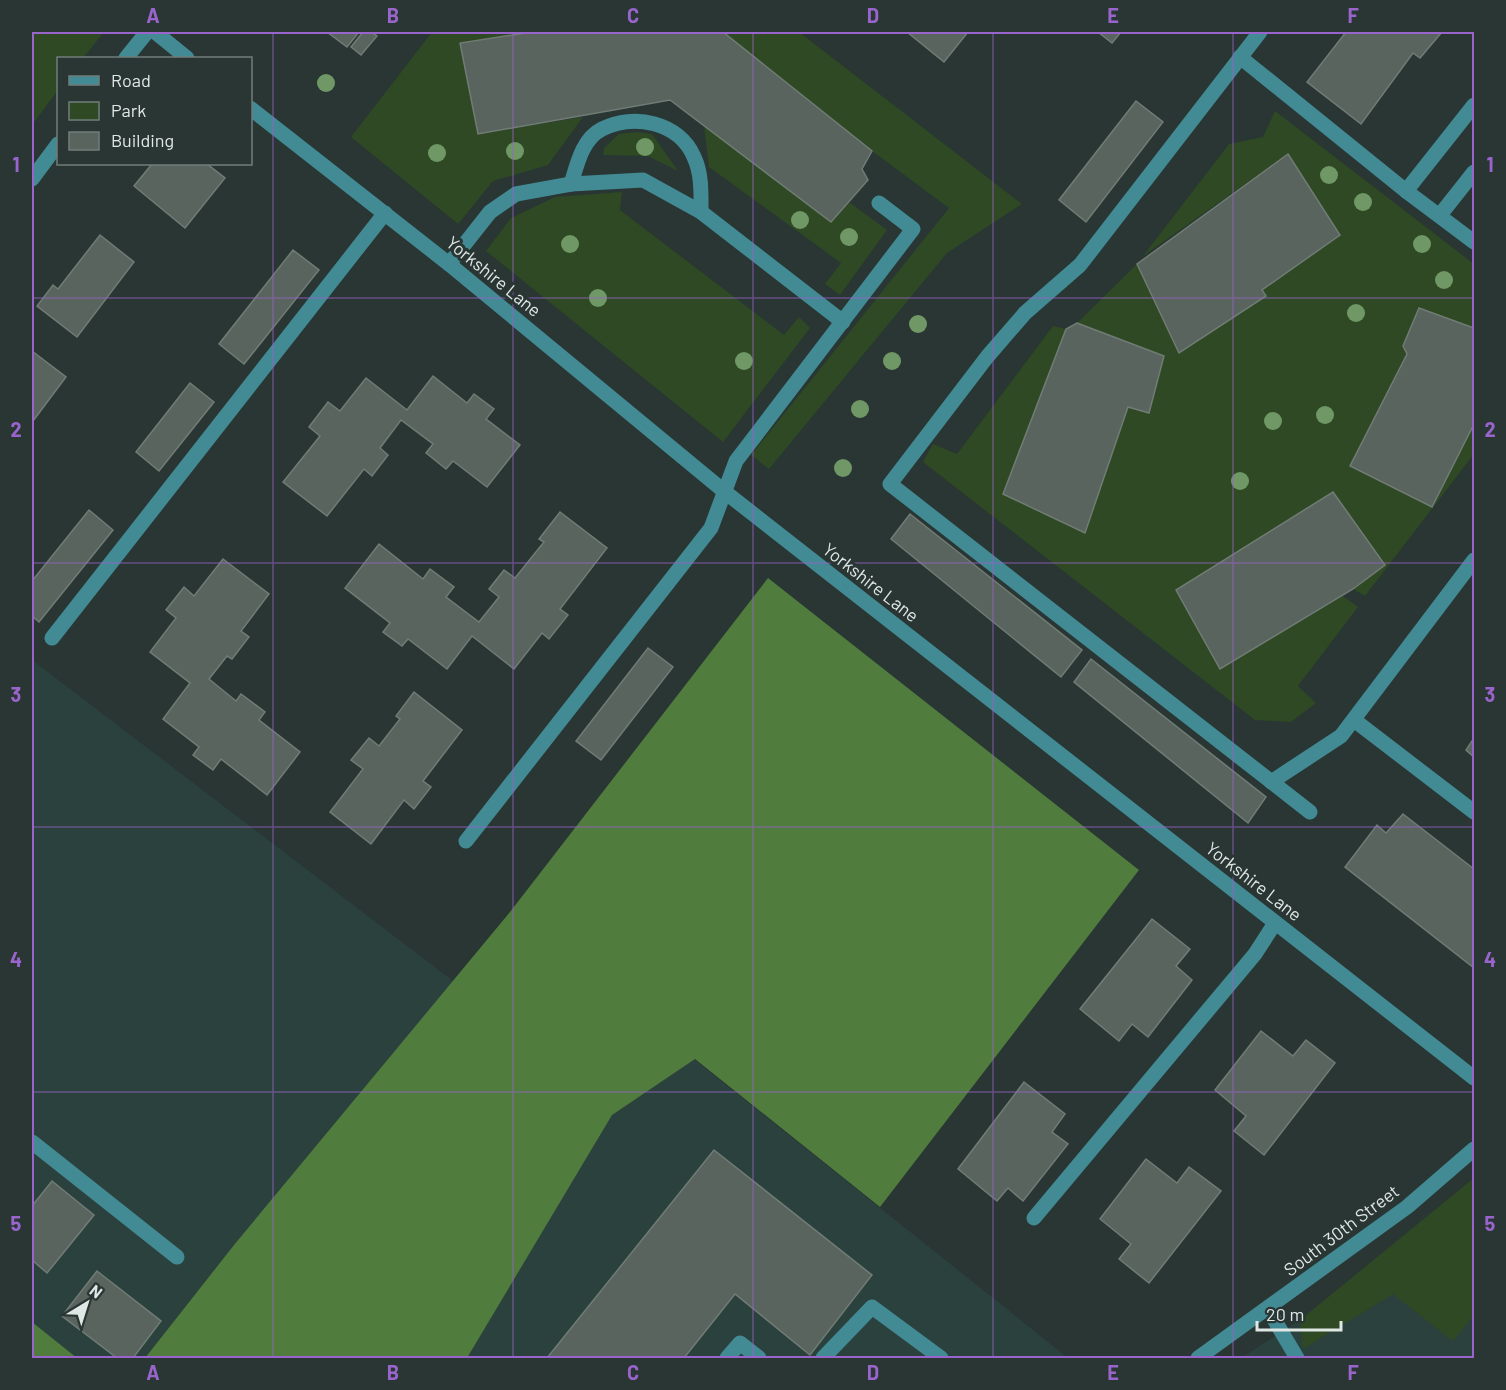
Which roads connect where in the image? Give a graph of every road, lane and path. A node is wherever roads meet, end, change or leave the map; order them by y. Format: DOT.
graph roads {
  1 [pos="147,32"];
  2 [pos="155,32"];
  3 [pos="1260,32"];
  4 [pos="127,57"];
  5 [pos="186,57"];
  6 [pos="1240,57"];
  7 [pos="1474,105"];
  8 [pos="252,110"];
  9 [pos="57,145"];
  10 [pos="1474,172"];
  11 [pos="32,179"];
  12 [pos="571,184"];
  13 [pos="1406,191"];
  14 [pos="879,203"];
  15 [pos="701,212"];
  16 [pos="385,213"];
  17 [pos="1440,215"];
  18 [pos="1474,242"];
  19 [pos="449,264"];
  20 [pos="843,322"];
  21 [pos="724,492"];
  22 [pos="1474,560"];
  23 [pos="52,638"];
  24 [pos="1354,720"];
  25 [pos="1271,782"];
  26 [pos="1310,812"];
  27 [pos="1474,812"];
  28 [pos="466,842"];
  29 [pos="1275,923"];
  30 [pos="1474,1078"];
  31 [pos="32,1142"];
  32 [pos="1474,1149"];
  33 [pos="1034,1218"];
  34 [pos="177,1257"];
  35 [pos="1268,1309"];
  36 [pos="727,1359"];
  37 [pos="759,1359"];
  38 [pos="823,1359"];
  39 [pos="941,1359"];
  40 [pos="1198,1359"];
  41 [pos="1297,1359"];
  1 -- 4 [label="street"];
  2 -- 5 [label="street"];
  3 -- 6 [label="street"];
  6 -- 13 [label="street"];
  6 -- 25 [label="street"];
  7 -- 13 [label="street"];
  8 -- 16 [label="street, Yorkshire Lane"];
  9 -- 11 [label="street"];
  10 -- 17 [label="street"];
  12 -- 15 [label="street"];
  12 -- 15 [label="street"];
  12 -- 19 [label="street"];
  13 -- 17 [label="street"];
  14 -- 20 [label="street"];
  15 -- 20 [label="street"];
  16 -- 19 [label="street, Yorkshire Lane"];
  16 -- 23 [label="street"];
  17 -- 18 [label="street"];
  19 -- 21 [label="street, Yorkshire Lane"];
  20 -- 21 [label="street"];
  21 -- 28 [label="street"];
  21 -- 29 [label="street, Yorkshire Lane"];
  22 -- 24 [label="street"];
  24 -- 25 [label="street"];
  24 -- 27 [label="street"];
  25 -- 26 [label="street"];
  29 -- 30 [label="street, Yorkshire Lane"];
  29 -- 33 [label="street"];
  31 -- 34 [label="street"];
  32 -- 35 [label="street, South 30th Street"];
  35 -- 40 [label="street, South 30th Street"];
  35 -- 41 [label="street"];
  36 -- 37 [label="street"];
  38 -- 39 [label="street"];
}
